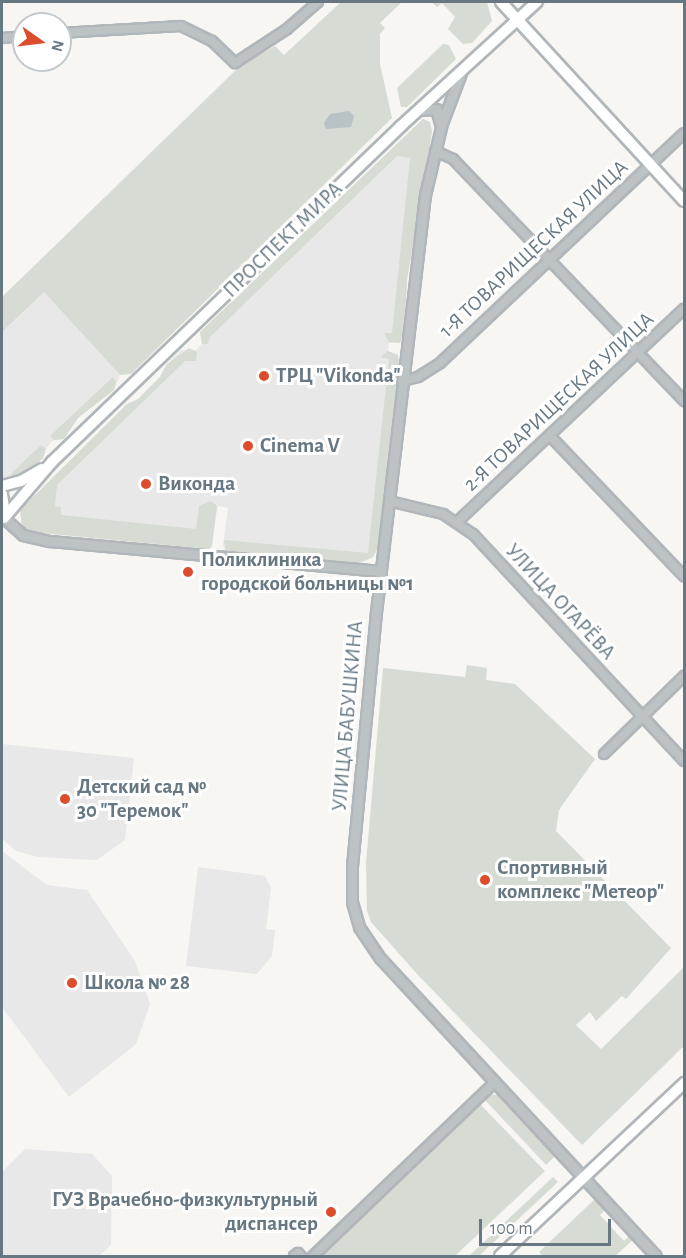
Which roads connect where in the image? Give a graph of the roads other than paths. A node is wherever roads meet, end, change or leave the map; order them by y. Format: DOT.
graph roads {
  1 [pos="318,2"];
  2 [pos="501,2"];
  3 [pos="537,2"];
  4 [pos="518,21"];
  5 [pos="72,32"];
  6 [pos="462,72"];
  7 [pos="416,111"];
  8 [pos="684,133"];
  9 [pos="439,135"];
  10 [pos="435,151"];
  11 [pos="651,165"];
  12 [pos="684,201"];
  13 [pos="550,259"];
  14 [pos="684,309"];
  15 [pos="639,351"];
  16 [pos="402,381"];
  17 [pos="684,401"];
  18 [pos="550,436"];
  19 [pos="52,462"];
  20 [pos="2,486"];
  21 [pos="2,494"];
  22 [pos="389,501"];
  23 [pos="3,520"];
  24 [pos="458,521"];
  25 [pos="381,571"];
  26 [pos="684,576"];
  27 [pos="684,676"];
  28 [pos="641,717"];
  29 [pos="604,754"];
  30 [pos="684,761"];
  31 [pos="495,1082"];
  32 [pos="684,1083"];
  33 [pos="584,1177"];
  34 [pos="294,1257"];
  35 [pos="301,1257"];
  36 [pos="312,1257"];
  37 [pos="500,1257"];
  38 [pos="656,1257"];
  1 -- 5 [label="street"];
  2 -- 4 [label="main road"];
  3 -- 4 [label="main road, ПРОСПЕКТ МИРА"];
  4 -- 6 [label="main road, ПРОСПЕКТ МИРА"];
  4 -- 11 [label="main road"];
  6 -- 7 [label="main road, ПРОСПЕКТ МИРА"];
  6 -- 9 [label="street, УЛИЦА БАБУШКИНА"];
  7 -- 9 [label="street"];
  7 -- 19 [label="main road, ПРОСПЕКТ МИРА"];
  8 -- 11 [label="street, 1-Я ТОВАРИЩЕСКАЯ УЛИЦА"];
  9 -- 10 [label="street, УЛИЦА БАБУШКИНА"];
  10 -- 13 [label="street"];
  10 -- 16 [label="street, УЛИЦА БАБУШКИНА"];
  11 -- 12 [label="main road"];
  11 -- 13 [label="street, 1-Я ТОВАРИЩЕСКАЯ УЛИЦА"];
  13 -- 15 [label="street"];
  13 -- 16 [label="street, 1-Я ТОВАРИЩЕСКАЯ УЛИЦА"];
  14 -- 15 [label="street, 2-Я ТОВАРИЩЕСКАЯ УЛИЦА"];
  15 -- 17 [label="street"];
  15 -- 18 [label="street, 2-Я ТОВАРИЩЕСКАЯ УЛИЦА"];
  16 -- 22 [label="street, УЛИЦА БАБУШКИНА"];
  18 -- 24 [label="street, 2-Я ТОВАРИЩЕСКАЯ УЛИЦА"];
  18 -- 26 [label="street"];
  19 -- 20 [label="main road, ПРОСПЕКТ МИРА"];
  19 -- 23 [label="main road, ПРОСПЕКТ МИРА"];
  21 -- 23 [label="main road"];
  22 -- 24 [label="street, УЛИЦА ОГАРЁВА"];
  22 -- 25 [label="street, УЛИЦА БАБУШКИНА"];
  23 -- 25 [label="street"];
  24 -- 28 [label="street, УЛИЦА ОГАРЁВА"];
  25 -- 31 [label="street, УЛИЦА БАБУШКИНА"];
  27 -- 28 [label="street"];
  28 -- 29 [label="street"];
  28 -- 30 [label="street, УЛИЦА ОГАРЁВА"];
  31 -- 33 [label="street, УЛИЦА БАБУШКИНА"];
  31 -- 36 [label="street"];
  32 -- 33 [label="main road"];
  33 -- 37 [label="main road"];
  33 -- 38 [label="street, УЛИЦА БАБУШКИНА"];
  34 -- 35 [label="street"];
}
